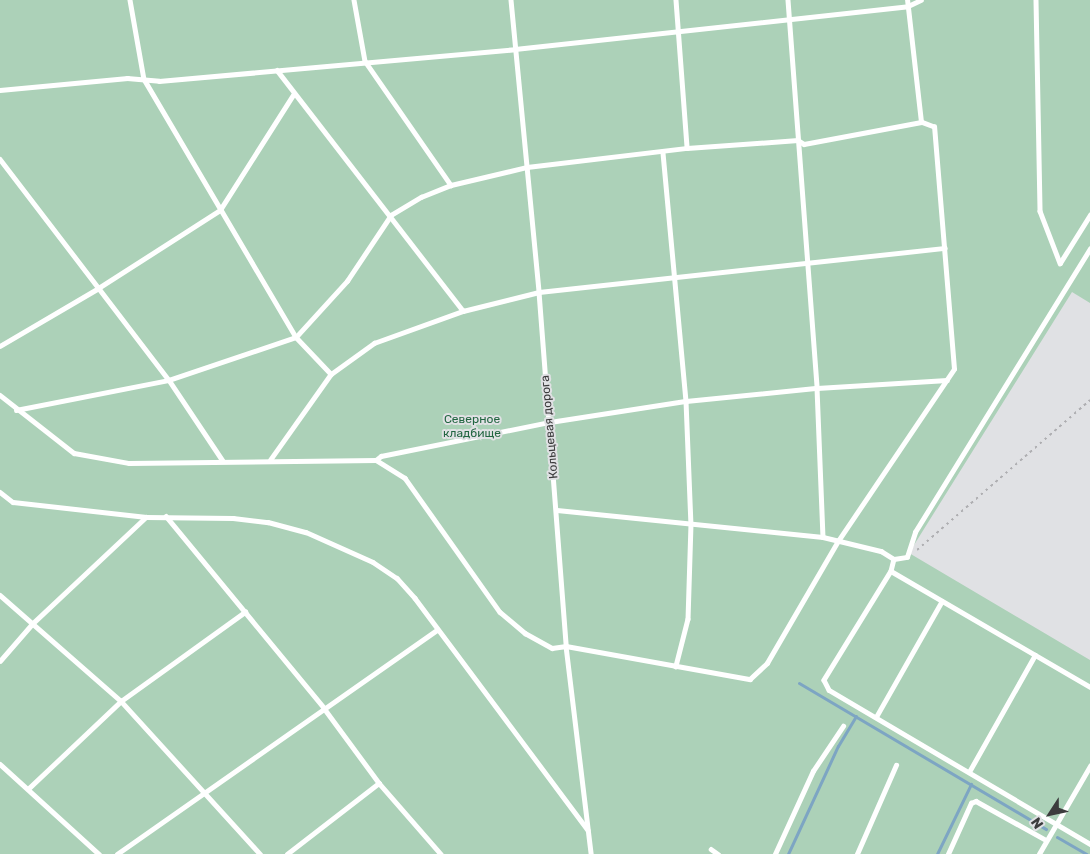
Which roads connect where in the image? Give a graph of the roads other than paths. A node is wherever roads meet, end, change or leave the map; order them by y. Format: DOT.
graph roads {
  1 [pos="130,0"];
  2 [pos="354,0"];
  3 [pos="511,0"];
  4 [pos="676,0"];
  5 [pos="788,0"];
  6 [pos="907,0"];
  7 [pos="921,0"];
  8 [pos="1036,0"];
  9 [pos="908,6"];
  10 [pos="788,20"];
  11 [pos="677,31"];
  12 [pos="515,49"];
  13 [pos="365,61"];
  14 [pos="277,70"];
  15 [pos="144,79"];
  16 [pos="0,90"];
  17 [pos="293,94"];
  18 [pos="921,122"];
  19 [pos="798,140"];
  20 [pos="687,148"];
  21 [pos="663,153"];
  22 [pos="0,161"];
  23 [pos="527,167"];
  24 [pos="451,185"];
  25 [pos="220,210"];
  26 [pos="391,215"];
  27 [pos="1090,215"];
  28 [pos="945,248"];
  29 [pos="1090,249"];
  30 [pos="807,262"];
  31 [pos="674,278"];
  32 [pos="97,289"];
  33 [pos="539,292"];
  34 [pos="463,311"];
  35 [pos="296,337"];
  36 [pos="0,346"];
  37 [pos="331,374"];
  38 [pos="169,380"];
  39 [pos="947,380"];
  40 [pos="817,388"];
  41 [pos="0,395"];
  42 [pos="686,401"];
  43 [pos="16,410"];
  44 [pos="550,422"];
  45 [pos="270,460"];
  46 [pos="376,460"];
  47 [pos="223,461"];
  48 [pos="0,492"];
  49 [pos="557,510"];
  50 [pos="166,516"];
  51 [pos="146,517"];
  52 [pos="691,524"];
  53 [pos="823,537"];
  54 [pos="838,541"];
  55 [pos="894,559"];
  56 [pos="890,571"];
  57 [pos="0,595"];
  58 [pos="942,601"];
  59 [pos="245,612"];
  60 [pos="32,624"];
  61 [pos="437,630"];
  62 [pos="566,646"];
  63 [pos="1035,655"];
  64 [pos="0,661"];
  65 [pos="676,666"];
  66 [pos="1090,687"];
  67 [pos="120,701"];
  68 [pos="324,708"];
  69 [pos="876,717"];
  70 [pos="843,726"];
  71 [pos="0,764"];
  72 [pos="896,765"];
  73 [pos="1090,766"];
  74 [pos="969,772"];
  75 [pos="379,783"];
  76 [pos="28,790"];
  77 [pos="205,792"];
  78 [pos="1056,823"];
  79 [pos="589,831"];
  80 [pos="1046,840"];
  81 [pos="1090,844"];
  82 [pos="711,849"];
  83 [pos="98,854"];
  84 [pos="117,854"];
  85 [pos="260,854"];
  86 [pos="287,854"];
  87 [pos="441,854"];
  88 [pos="590,854"];
  89 [pos="718,854"];
  90 [pos="775,854"];
  91 [pos="857,854"];
  92 [pos="948,854"];
  93 [pos="1039,854"];
  1 -- 15 [label="lane"];
  2 -- 13 [label="lane"];
  3 -- 12 [label="lane, Кольцевая дорога"];
  4 -- 11 [label="lane"];
  5 -- 10 [label="lane"];
  6 -- 9 [label="lane"];
  7 -- 9 [label="lane"];
  8 -- 27 [label="lane"];
  9 -- 10 [label="lane"];
  9 -- 18 [label="lane"];
  10 -- 11 [label="lane"];
  10 -- 19 [label="lane"];
  11 -- 12 [label="lane"];
  11 -- 20 [label="lane"];
  12 -- 13 [label="lane"];
  12 -- 23 [label="lane, Кольцевая дорога"];
  13 -- 14 [label="lane"];
  13 -- 24 [label="lane"];
  14 -- 15 [label="lane"];
  14 -- 17 [label="lane"];
  15 -- 16 [label="lane"];
  15 -- 25 [label="lane"];
  17 -- 25 [label="lane"];
  17 -- 26 [label="lane"];
  18 -- 19 [label="lane"];
  18 -- 28 [label="lane"];
  19 -- 20 [label="lane"];
  19 -- 30 [label="lane"];
  20 -- 21 [label="lane"];
  21 -- 23 [label="lane"];
  21 -- 31 [label="lane"];
  22 -- 32 [label="lane"];
  23 -- 24 [label="lane"];
  23 -- 33 [label="lane, Кольцевая дорога"];
  24 -- 26 [label="lane"];
  25 -- 32 [label="lane"];
  25 -- 35 [label="lane"];
  26 -- 34 [label="lane"];
  26 -- 35 [label="lane"];
  28 -- 30 [label="lane"];
  28 -- 39 [label="lane"];
  29 -- 55 [label="lane"];
  30 -- 31 [label="lane"];
  30 -- 40 [label="lane"];
  31 -- 33 [label="lane"];
  31 -- 42 [label="lane"];
  32 -- 36 [label="lane"];
  32 -- 38 [label="lane"];
  33 -- 34 [label="lane"];
  33 -- 44 [label="lane, Кольцевая дорога"];
  34 -- 37 [label="lane"];
  35 -- 37 [label="lane"];
  35 -- 38 [label="lane"];
  37 -- 45 [label="lane"];
  38 -- 43 [label="lane"];
  38 -- 47 [label="lane"];
  39 -- 40 [label="lane"];
  39 -- 54 [label="lane"];
  40 -- 42 [label="lane"];
  40 -- 53 [label="lane"];
  41 -- 43 [label="lane"];
  42 -- 44 [label="lane"];
  42 -- 52 [label="lane"];
  43 -- 47 [label="lane"];
  44 -- 46 [label="lane"];
  44 -- 49 [label="lane, Кольцевая дорога"];
  45 -- 46 [label="lane"];
  45 -- 47 [label="lane"];
  46 -- 62 [label="lane"];
  48 -- 51 [label="lane"];
  49 -- 52 [label="lane"];
  49 -- 62 [label="lane, Кольцевая дорога"];
  50 -- 51 [label="lane"];
  50 -- 59 [label="lane"];
  50 -- 61 [label="lane"];
  51 -- 60 [label="lane"];
  52 -- 53 [label="lane"];
  52 -- 65 [label="lane"];
  53 -- 54 [label="lane"];
  54 -- 55 [label="lane"];
  54 -- 65 [label="lane"];
  55 -- 56 [label="lane"];
  56 -- 58 [label="lane"];
  56 -- 69 [label="lane"];
  57 -- 60 [label="lane"];
  58 -- 63 [label="lane"];
  58 -- 69 [label="lane"];
  59 -- 67 [label="lane"];
  59 -- 68 [label="lane"];
  60 -- 64 [label="lane"];
  60 -- 67 [label="lane"];
  61 -- 68 [label="lane"];
  61 -- 79 [label="lane"];
  62 -- 65 [label="lane"];
  62 -- 79 [label="lane, Кольцевая дорога"];
  63 -- 66 [label="lane"];
  63 -- 74 [label="lane"];
  67 -- 76 [label="lane"];
  67 -- 77 [label="lane"];
  68 -- 75 [label="lane"];
  68 -- 77 [label="lane"];
  69 -- 74 [label="lane"];
  70 -- 90 [label="lane"];
  71 -- 76 [label="lane"];
  72 -- 91 [label="lane"];
  73 -- 78 [label="lane"];
  74 -- 78 [label="lane"];
  75 -- 86 [label="lane"];
  75 -- 87 [label="lane"];
  76 -- 83 [label="lane"];
  77 -- 84 [label="lane"];
  77 -- 85 [label="lane"];
  78 -- 80 [label="lane"];
  78 -- 81 [label="lane"];
  79 -- 88 [label="lane, Кольцевая дорога"];
  80 -- 92 [label="lane"];
  80 -- 93 [label="lane"];
  82 -- 89 [label="lane"];
}
